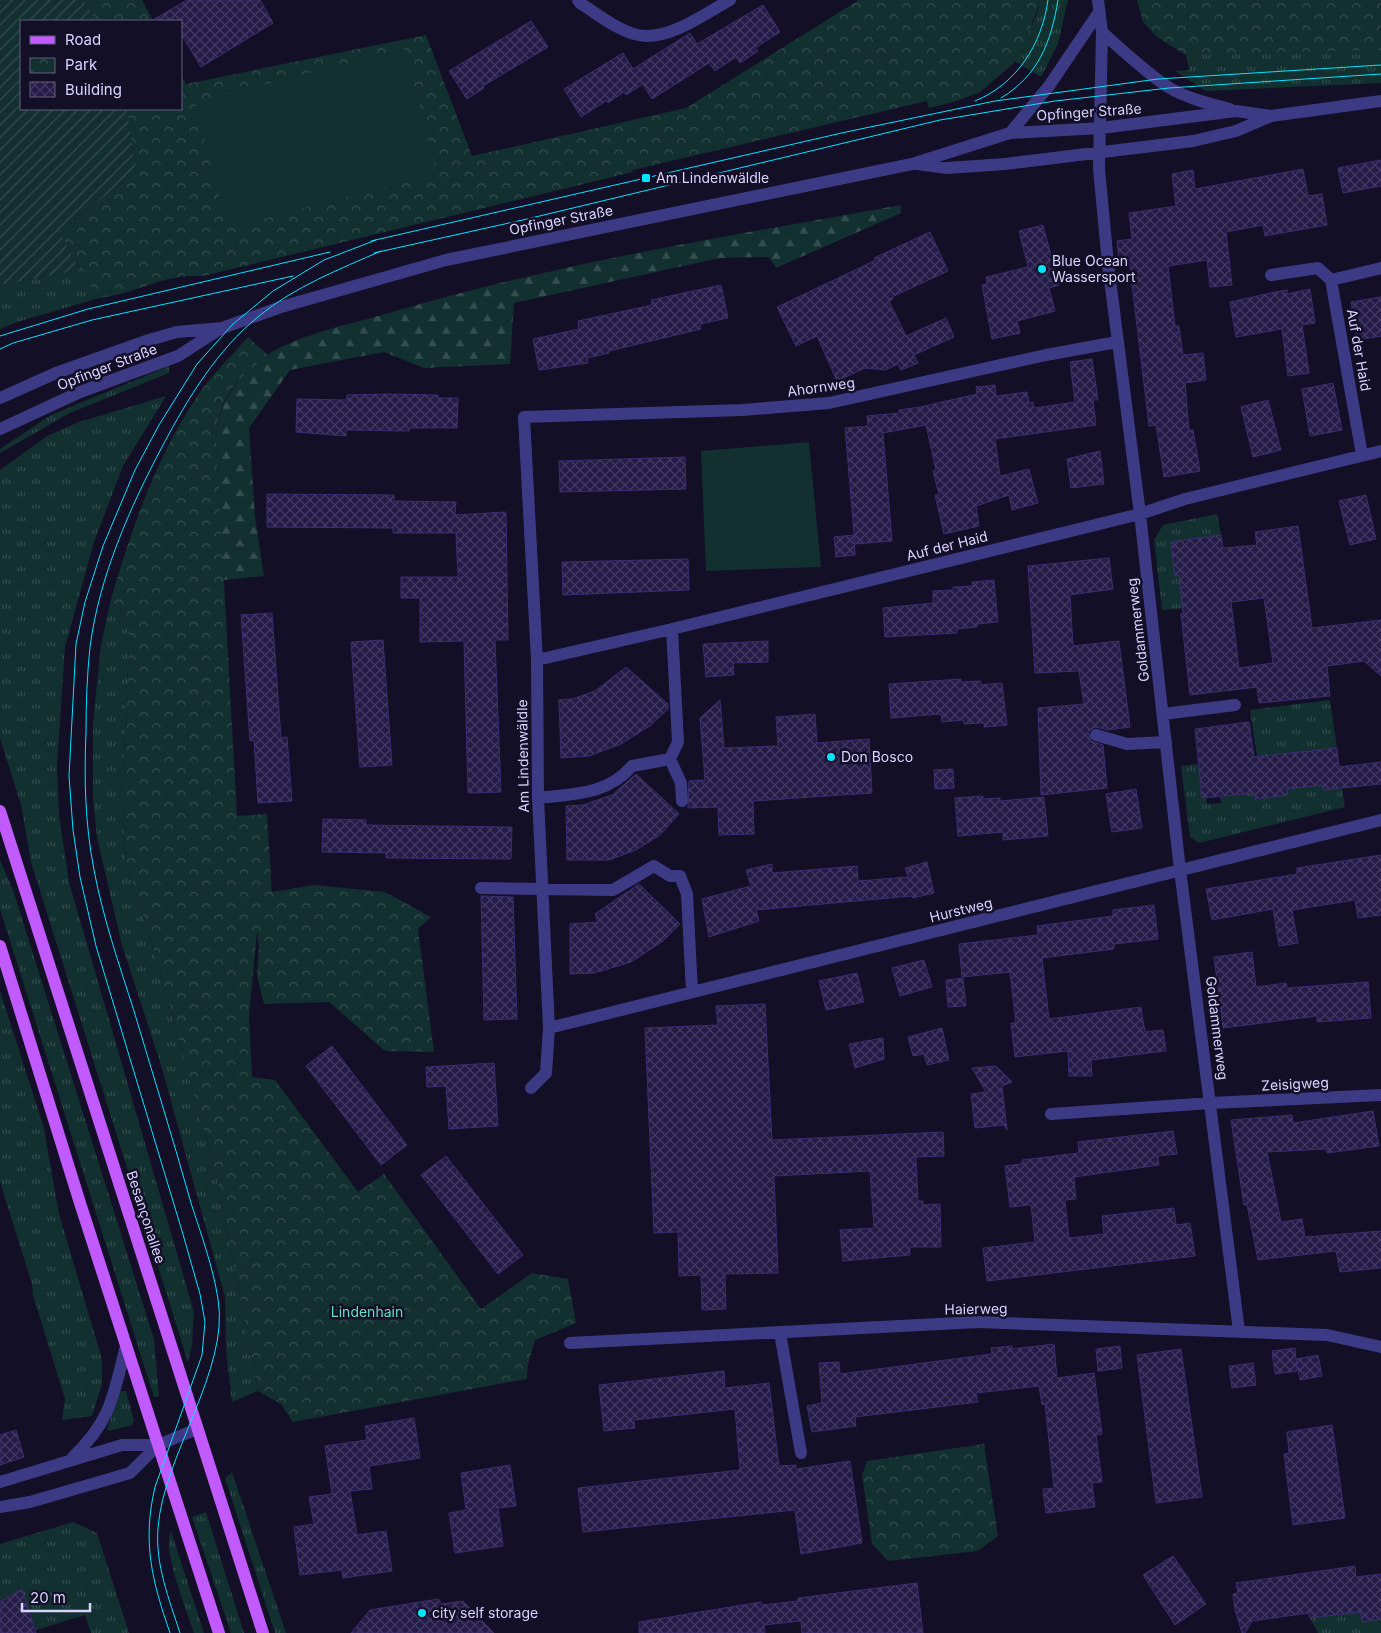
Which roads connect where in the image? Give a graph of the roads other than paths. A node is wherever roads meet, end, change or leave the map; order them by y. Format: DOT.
graph roads {
  1 [pos="730,0"];
  2 [pos="579,2"];
  3 [pos="1098,6"];
  4 [pos="1102,32"];
  5 [pos="1381,101"];
  6 [pos="1236,111"];
  7 [pos="1271,116"];
  8 [pos="1101,128"];
  9 [pos="1010,134"];
  10 [pos="1101,153"];
  11 [pos="912,164"];
  12 [pos="1381,268"];
  13 [pos="1271,275"];
  14 [pos="1331,280"];
  15 [pos="222,328"];
  16 [pos="1117,342"];
  17 [pos="0,398"];
  18 [pos="524,417"];
  19 [pos="0,429"];
  20 [pos="1381,451"];
  21 [pos="1362,455"];
  22 [pos="1140,514"];
  23 [pos="672,629"];
  24 [pos="537,660"];
  25 [pos="1235,705"];
  26 [pos="1163,714"];
  27 [pos="1096,735"];
  28 [pos="1166,742"];
  29 [pos="670,759"];
  30 [pos="538,798"];
  31 [pos="682,801"];
  32 [pos="0,811"];
  33 [pos="1381,820"];
  34 [pos="1180,870"];
  35 [pos="481,888"];
  36 [pos="542,889"];
  37 [pos="0,946"];
  38 [pos="692,992"];
  39 [pos="549,1028"];
  40 [pos="531,1088"];
  41 [pos="1381,1095"];
  42 [pos="1211,1103"];
  43 [pos="1051,1114"];
  44 [pos="1239,1331"];
  45 [pos="780,1333"];
  46 [pos="570,1343"];
  47 [pos="126,1346"];
  48 [pos="1381,1347"];
  49 [pos="197,1429"];
  50 [pos="158,1445"];
  51 [pos="801,1453"];
  52 [pos="69,1461"];
  53 [pos="0,1482"];
  54 [pos="0,1507"];
  55 [pos="219,1633"];
  56 [pos="263,1633"];
  1 -- 2 [label="street"];
  3 -- 4 [label="street, Goldammerweg"];
  3 -- 9 [label="street"];
  4 -- 6 [label="street"];
  4 -- 8 [label="street, Goldammerweg"];
  5 -- 7 [label="street, Opfinger Straße"];
  6 -- 7 [label="street, Opfinger Straße"];
  6 -- 8 [label="street, Opfinger Straße"];
  7 -- 10 [label="street, Opfinger Straße"];
  8 -- 9 [label="street, Opfinger Straße"];
  8 -- 10 [label="street, Goldammerweg"];
  9 -- 11 [label="street, Opfinger Straße"];
  10 -- 11 [label="street, Opfinger Straße"];
  10 -- 16 [label="street, Goldammerweg"];
  11 -- 15 [label="street, Opfinger Straße"];
  12 -- 14 [label="street"];
  13 -- 14 [label="street"];
  14 -- 21 [label="street, Auf der Haid"];
  15 -- 17 [label="street, Opfinger Straße"];
  15 -- 19 [label="street, Opfinger Straße"];
  16 -- 18 [label="street, Ahornweg"];
  16 -- 22 [label="street, Goldammerweg"];
  18 -- 24 [label="street, Am Lindenwäldle"];
  20 -- 21 [label="street, Auf der Haid"];
  21 -- 22 [label="street, Auf der Haid"];
  22 -- 23 [label="street, Auf der Haid"];
  22 -- 26 [label="street, Goldammerweg"];
  23 -- 24 [label="street, Auf der Haid"];
  23 -- 29 [label="street"];
  24 -- 30 [label="street, Am Lindenwäldle"];
  25 -- 26 [label="street"];
  26 -- 28 [label="street, Goldammerweg"];
  27 -- 28 [label="street"];
  28 -- 34 [label="street, Goldammerweg"];
  29 -- 30 [label="street"];
  29 -- 31 [label="street"];
  30 -- 36 [label="street, Am Lindenwäldle"];
  32 -- 49 [label="main road, Besançonallee"];
  33 -- 34 [label="street, Hurstweg"];
  34 -- 38 [label="street, Hurstweg"];
  34 -- 42 [label="street, Goldammerweg"];
  35 -- 36 [label="street"];
  36 -- 38 [label="street"];
  36 -- 39 [label="street, Am Lindenwäldle"];
  37 -- 47 [label="main road"];
  38 -- 39 [label="street, Hurstweg"];
  39 -- 40 [label="street, Am Lindenwäldle"];
  41 -- 42 [label="street, Zeisigweg"];
  42 -- 43 [label="street"];
  42 -- 44 [label="street, Goldammerweg"];
  44 -- 45 [label="street, Haierweg"];
  44 -- 48 [label="street, Haierweg"];
  45 -- 46 [label="street, Haierweg"];
  45 -- 51 [label="street"];
  47 -- 50 [label="main road"];
  47 -- 52 [label="street"];
  49 -- 50 [label="street"];
  49 -- 56 [label="main road, Besançonallee"];
  50 -- 52 [label="street"];
  50 -- 54 [label="street"];
  50 -- 55 [label="main road"];
  52 -- 53 [label="street"];
}
